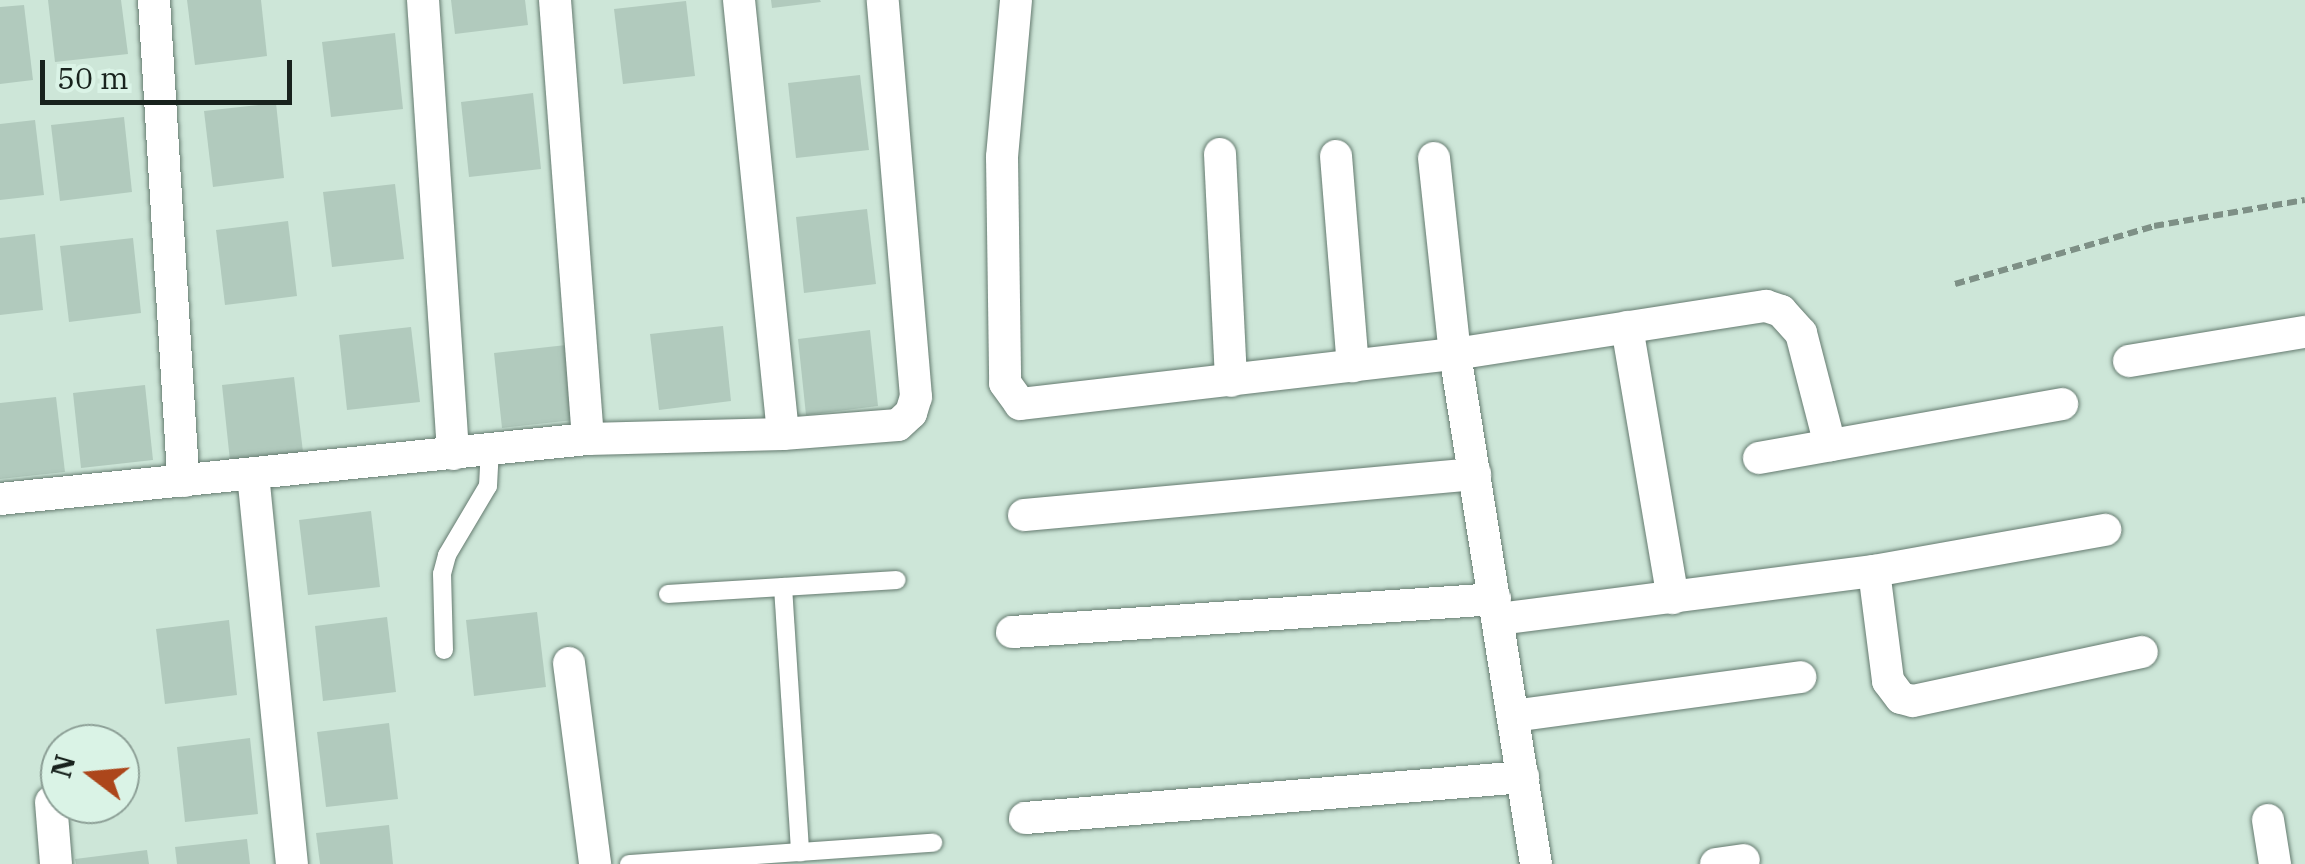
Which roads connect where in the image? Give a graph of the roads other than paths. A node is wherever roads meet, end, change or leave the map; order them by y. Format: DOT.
graph roads {
  1 [pos="154,0"];
  2 [pos="422,0"];
  3 [pos="556,0"];
  4 [pos="739,0"];
  5 [pos="883,0"];
  6 [pos="1016,0"];
  7 [pos="1220,154"];
  8 [pos="1336,156"];
  9 [pos="1434,158"];
  10 [pos="1628,327"];
  11 [pos="2305,332"];
  12 [pos="1456,354"];
  13 [pos="2129,360"];
  14 [pos="1354,366"];
  15 [pos="1231,381"];
  16 [pos="2062,404"];
  17 [pos="783,434"];
  18 [pos="588,440"];
  19 [pos="1830,446"];
  20 [pos="490,450"];
  21 [pos="453,454"];
  22 [pos="1759,458"];
  23 [pos="253,474"];
  24 [pos="1475,474"];
  25 [pos="183,481"];
  26 [pos="0,499"];
  27 [pos="1024,516"];
  28 [pos="2104,530"];
  29 [pos="1874,571"];
  30 [pos="897,580"];
  31 [pos="783,587"];
  32 [pos="668,594"];
  33 [pos="1674,598"];
  34 [pos="1496,609"];
  35 [pos="1012,632"];
  36 [pos="444,650"];
  37 [pos="2142,652"];
  38 [pos="569,663"];
  39 [pos="1800,677"];
  40 [pos="1513,716"];
  41 [pos="1522,776"];
  42 [pos="1024,818"];
  43 [pos="2268,820"];
  44 [pos="53,824"];
  45 [pos="933,843"];
  46 [pos="800,852"];
  47 [pos="56,864"];
  48 [pos="292,864"];
  49 [pos="594,864"];
  50 [pos="629,864"];
  51 [pos="1536,864"];
  52 [pos="2275,864"];
  1 -- 25 [label="street"];
  2 -- 21 [label="street"];
  3 -- 18 [label="street"];
  4 -- 17 [label="street"];
  5 -- 17 [label="street"];
  6 -- 15 [label="street"];
  7 -- 15 [label="street"];
  8 -- 14 [label="street"];
  9 -- 12 [label="street"];
  10 -- 12 [label="street"];
  10 -- 19 [label="street"];
  10 -- 33 [label="street"];
  11 -- 13 [label="street"];
  12 -- 14 [label="street"];
  12 -- 24 [label="street"];
  14 -- 15 [label="street"];
  16 -- 19 [label="street"];
  17 -- 18 [label="street"];
  18 -- 20 [label="street"];
  19 -- 22 [label="street"];
  20 -- 21 [label="street"];
  20 -- 36 [label="lane"];
  21 -- 23 [label="street"];
  23 -- 25 [label="street"];
  23 -- 48 [label="street"];
  24 -- 27 [label="street"];
  24 -- 34 [label="street"];
  25 -- 26 [label="street"];
  28 -- 29 [label="street"];
  29 -- 33 [label="street"];
  29 -- 37 [label="street"];
  30 -- 31 [label="lane"];
  31 -- 32 [label="lane"];
  31 -- 46 [label="lane"];
  33 -- 34 [label="street"];
  34 -- 35 [label="street"];
  34 -- 40 [label="street"];
  38 -- 49 [label="street"];
  39 -- 40 [label="street"];
  40 -- 41 [label="street"];
  41 -- 42 [label="street"];
  41 -- 51 [label="street"];
  43 -- 52 [label="street"];
  44 -- 47 [label="street"];
  45 -- 46 [label="lane"];
  46 -- 50 [label="lane"];
}
